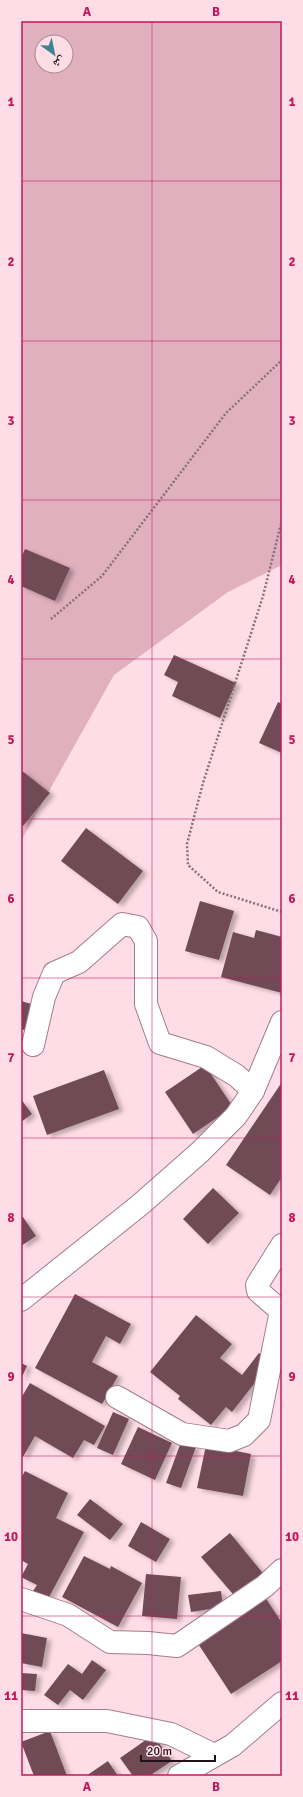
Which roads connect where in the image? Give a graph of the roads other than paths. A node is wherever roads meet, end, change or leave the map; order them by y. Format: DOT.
graph roads {
  1 [pos="282,1022"];
  2 [pos="33,1045"];
  3 [pos="253,1091"];
  4 [pos="282,1245"];
  5 [pos="21,1300"];
  6 [pos="117,1397"];
  7 [pos="282,1570"];
  8 [pos="21,1599"];
  9 [pos="282,1703"];
  10 [pos="21,1721"];
  11 [pos="214,1755"];
  12 [pos="179,1776"];
  1 -- 3 [label="street"];
  2 -- 3 [label="street"];
  3 -- 5 [label="street"];
  4 -- 6 [label="street"];
  7 -- 8 [label="street"];
  9 -- 11 [label="street"];
  10 -- 11 [label="street"];
  11 -- 12 [label="street"];
}
